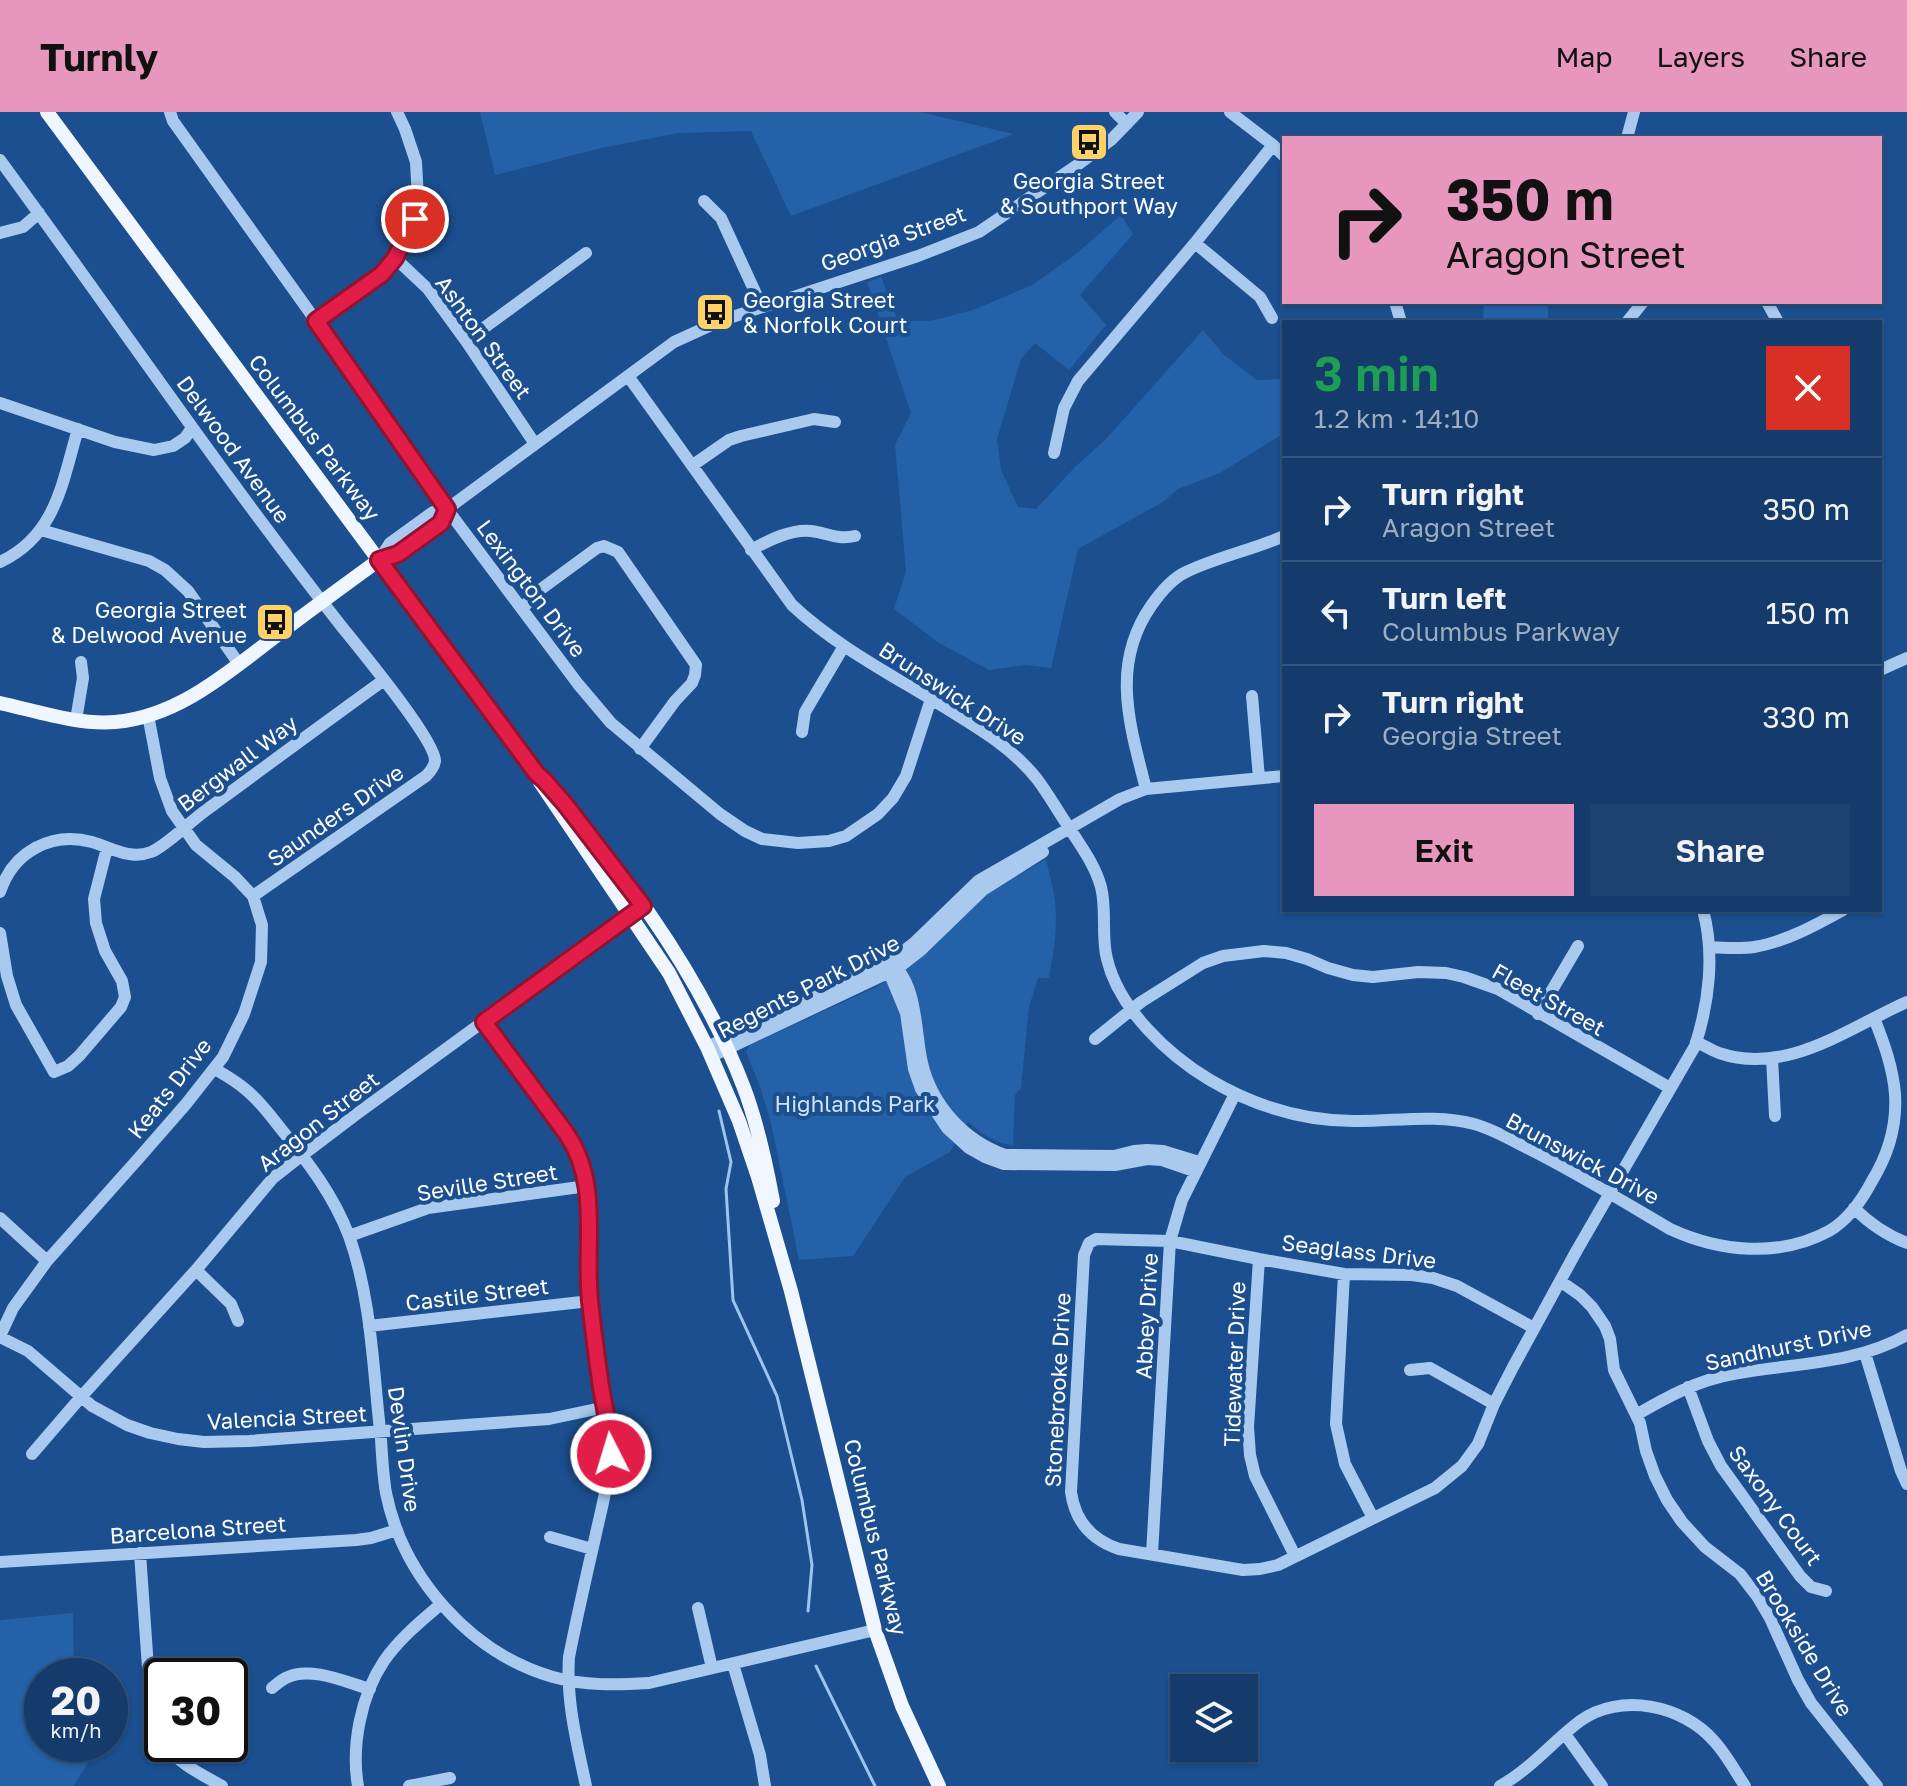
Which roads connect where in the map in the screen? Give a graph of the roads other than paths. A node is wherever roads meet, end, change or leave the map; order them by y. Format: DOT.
graph roads {
  1 [pos="47,112"];
  2 [pos="59,112"];
  3 [pos="170,112"];
  4 [pos="397,112"];
  5 [pos="1115,112"];
  6 [pos="1138,112"];
  7 [pos="1230,112"];
  8 [pos="1634,112"];
  9 [pos="1127,124"];
  10 [pos="1628,136"];
  11 [pos="1273,145"];
  12 [pos="1282,154"];
  13 [pos="0,160"];
  14 [pos="86,165"];
  15 [pos="704,201"];
  16 [pos="39,213"];
  17 [pos="0,233"];
  18 [pos="1195,243"];
  19 [pos="586,253"];
  20 [pos="395,258"];
  21 [pos="1641,304"];
  22 [pos="762,307"];
  23 [pos="1272,318"];
  24 [pos="1629,320"];
  25 [pos="316,321"];
  26 [pos="466,341"];
  27 [pos="628,376"];
  28 [pos="0,403"];
  29 [pos="835,422"];
  30 [pos="192,428"];
  31 [pos="78,429"];
  32 [pos="535,444"];
  33 [pos="1054,453"];
  34 [pos="693,465"];
  35 [pos="447,509"];
  36 [pos="41,530"];
  37 [pos="855,536"];
  38 [pos="1282,537"];
  39 [pos="751,550"];
  40 [pos="379,560"];
  41 [pos="0,562"];
  42 [pos="322,602"];
  43 [pos="523,608"];
  44 [pos="844,646"];
  45 [pos="1907,658"];
  46 [pos="81,662"];
  47 [pos="239,664"];
  48 [pos="1882,669"];
  49 [pos="384,680"];
  50 [pos="1252,696"];
  51 [pos="931,699"];
  52 [pos="0,703"];
  53 [pos="148,715"];
  54 [pos="76,720"];
  55 [pos="802,732"];
  56 [pos="640,749"];
  57 [pos="435,762"];
  58 [pos="1282,776"];
  59 [pos="1259,778"];
  60 [pos="1146,789"];
  61 [pos="183,828"];
  62 [pos="1069,829"];
  63 [pos="107,848"];
  64 [pos="0,892"];
  65 [pos="253,896"];
  66 [pos="637,910"];
  67 [pos="1703,912"];
  68 [pos="1839,912"];
  69 [pos="0,933"];
  70 [pos="1578,946"];
  71 [pos="1709,947"];
  72 [pos="2,964"];
  73 [pos="892,967"];
  74 [pos="1907,1002"];
  75 [pos="1131,1009"];
  76 [pos="1538,1014"];
  77 [pos="1874,1018"];
  78 [pos="484,1022"];
  79 [pos="1095,1039"];
  80 [pos="1696,1042"];
  81 [pos="725,1045"];
  82 [pos="709,1052"];
  83 [pos="1772,1058"];
  84 [pos="215,1069"];
  85 [pos="1670,1088"];
  86 [pos="1235,1094"];
  87 [pos="1775,1116"];
  88 [pos="303,1155"];
  89 [pos="1197,1167"];
  90 [pos="587,1186"];
  91 [pos="1610,1193"];
  92 [pos="1854,1208"];
  93 [pos="0,1218"];
  94 [pos="349,1236"];
  95 [pos="1170,1241"];
  96 [pos="1907,1243"];
  97 [pos="1259,1259"];
  98 [pos="47,1261"];
  99 [pos="196,1270"];
  100 [pos="1344,1274"];
  101 [pos="1560,1281"];
  102 [pos="791,1291"];
  103 [pos="590,1301"];
  104 [pos="238,1321"];
  105 [pos="369,1326"];
  106 [pos="1534,1328"];
  107 [pos="1907,1335"];
  108 [pos="0,1336"];
  109 [pos="1865,1353"];
  110 [pos="1410,1370"];
  111 [pos="1682,1390"];
  112 [pos="81,1397"];
  113 [pos="1494,1404"];
  114 [pos="606,1407"];
  115 [pos="1636,1415"];
  116 [pos="380,1432"];
  117 [pos="32,1454"];
  118 [pos="1907,1484"];
  119 [pos="1373,1518"];
  120 [pos="397,1530"];
  121 [pos="550,1537"];
  122 [pos="592,1549"];
  123 [pos="140,1553"];
  124 [pos="1152,1554"];
  125 [pos="1295,1556"];
  126 [pos="0,1562"];
  127 [pos="1826,1591"];
  128 [pos="441,1604"];
  129 [pos="698,1608"];
  130 [pos="875,1630"];
  131 [pos="147,1658"];
  132 [pos="733,1664"];
  133 [pos="712,1668"];
  134 [pos="567,1680"];
  135 [pos="272,1688"];
  136 [pos="370,1689"];
  137 [pos="1565,1734"];
  138 [pos="182,1762"];
  139 [pos="450,1778"];
  140 [pos="222,1786"];
  141 [pos="358,1786"];
  142 [pos="409,1786"];
  143 [pos="586,1786"];
  144 [pos="765,1786"];
  145 [pos="939,1786"];
  146 [pos="1500,1786"];
  147 [pos="1602,1786"];
  148 [pos="1745,1786"];
  149 [pos="1877,1786"];
  1 -- 14 [label="main road, Columbus Parkway"];
  2 -- 14 [label="main road, Columbus Parkway"];
  3 -- 25 [label="street, Lexington Drive"];
  4 -- 20 [label="street"];
  5 -- 9 [label="street"];
  6 -- 9 [label="street, Georgia Street"];
  7 -- 11 [label="street"];
  8 -- 10 [label="street"];
  9 -- 22 [label="street, Georgia Street"];
  11 -- 12 [label="street"];
  11 -- 18 [label="street"];
  13 -- 16 [label="street, Delwood Avenue"];
  14 -- 40 [label="main road, Columbus Parkway"];
  15 -- 22 [label="street"];
  16 -- 17 [label="street"];
  16 -- 30 [label="street, Delwood Avenue"];
  18 -- 23 [label="street"];
  18 -- 33 [label="street"];
  19 -- 26 [label="street"];
  20 -- 25 [label="street"];
  20 -- 26 [label="street, Ashton Street"];
  21 -- 24 [label="street"];
  22 -- 27 [label="street, Georgia Street"];
  25 -- 35 [label="street, Lexington Drive"];
  26 -- 32 [label="street, Ashton Street"];
  27 -- 32 [label="street, Georgia Street"];
  27 -- 34 [label="street, Brunswick Drive"];
  28 -- 31 [label="street"];
  29 -- 34 [label="street"];
  30 -- 31 [label="street"];
  30 -- 42 [label="street, Delwood Avenue"];
  31 -- 36 [label="street"];
  32 -- 35 [label="street, Georgia Street"];
  34 -- 39 [label="street, Brunswick Drive"];
  35 -- 40 [label="street, Georgia Street"];
  35 -- 43 [label="street, Lexington Drive"];
  36 -- 41 [label="street"];
  36 -- 47 [label="street"];
  37 -- 39 [label="street"];
  38 -- 60 [label="street"];
  39 -- 44 [label="street, Brunswick Drive"];
  40 -- 42 [label="main road, Georgia Street"];
  40 -- 66 [label="main road, Columbus Parkway"];
  42 -- 47 [label="main road, Georgia Street"];
  42 -- 49 [label="street, Delwood Avenue"];
  43 -- 56 [label="street, Lexington Drive"];
  43 -- 56 [label="street"];
  44 -- 51 [label="street, Brunswick Drive"];
  44 -- 55 [label="street"];
  45 -- 48 [label="street"];
  46 -- 54 [label="street"];
  47 -- 53 [label="main road, Georgia Street"];
  49 -- 57 [label="street, Delwood Avenue"];
  49 -- 61 [label="street, Bergwall Way"];
  50 -- 59 [label="street"];
  51 -- 56 [label="street, Lexington Drive"];
  51 -- 62 [label="street, Brunswick Drive"];
  52 -- 54 [label="main road, Georgia Street"];
  53 -- 54 [label="main road, Georgia Street"];
  53 -- 61 [label="street"];
  57 -- 65 [label="street, Saunders Drive"];
  58 -- 59 [label="street, Regents Park Drive"];
  59 -- 60 [label="street, Regents Park Drive"];
  60 -- 62 [label="street, Regents Park Drive"];
  61 -- 63 [label="street, Bergwall Way"];
  61 -- 65 [label="street"];
  62 -- 73 [label="street, Regents Park Drive"];
  62 -- 75 [label="street, Brunswick Drive"];
  63 -- 64 [label="street, Bergwall Way"];
  63 -- 72 [label="street"];
  65 -- 84 [label="street, Keats Drive"];
  66 -- 78 [label="street, Aragon Street"];
  66 -- 81 [label="main road, Columbus Parkway"];
  66 -- 82 [label="main road, Columbus Parkway"];
  67 -- 71 [label="street"];
  68 -- 71 [label="street"];
  69 -- 72 [label="street"];
  70 -- 76 [label="street"];
  71 -- 80 [label="street"];
  73 -- 81 [label="street, Regents Park Drive"];
  73 -- 89 [label="street"];
  74 -- 77 [label="street"];
  75 -- 76 [label="street, Fleet Street"];
  75 -- 79 [label="street, Fleet Street"];
  75 -- 86 [label="street, Brunswick Drive"];
  76 -- 85 [label="street, Fleet Street"];
  77 -- 83 [label="street"];
  77 -- 92 [label="street, Brunswick Drive"];
  78 -- 88 [label="street, Aragon Street"];
  78 -- 90 [label="street"];
  80 -- 83 [label="street"];
  80 -- 85 [label="street"];
  81 -- 82 [label="street, Regents Park Drive"];
  81 -- 102 [label="main road, Columbus Parkway"];
  82 -- 102 [label="main road, Columbus Parkway"];
  83 -- 87 [label="street"];
  84 -- 88 [label="street, Devlin Drive"];
  84 -- 98 [label="street, Keats Drive"];
  85 -- 91 [label="street"];
  86 -- 89 [label="street, Abbey Drive"];
  86 -- 91 [label="street, Brunswick Drive"];
  88 -- 94 [label="street, Devlin Drive"];
  88 -- 99 [label="street, Aragon Street"];
  89 -- 95 [label="street, Abbey Drive"];
  90 -- 94 [label="street, Seville Street"];
  90 -- 103 [label="street"];
  91 -- 92 [label="street, Brunswick Drive"];
  91 -- 101 [label="street, Stonebrooke Drive"];
  92 -- 96 [label="street"];
  93 -- 98 [label="street"];
  94 -- 105 [label="street, Devlin Drive"];
  95 -- 97 [label="street, Seaglass Drive"];
  95 -- 124 [label="street, Abbey Drive"];
  95 -- 124 [label="street, Stonebrooke Drive"];
  97 -- 100 [label="street, Seaglass Drive"];
  97 -- 125 [label="street, Tidewater Drive"];
  98 -- 108 [label="street, Keats Drive"];
  99 -- 104 [label="street"];
  99 -- 112 [label="street, Aragon Street"];
  100 -- 106 [label="street, Seaglass Drive"];
  100 -- 119 [label="street"];
  101 -- 106 [label="street, Stonebrooke Drive"];
  101 -- 115 [label="street, Brookside Drive"];
  102 -- 130 [label="main road, Columbus Parkway"];
  103 -- 105 [label="street, Castile Street"];
  103 -- 114 [label="street"];
  105 -- 116 [label="street, Devlin Drive"];
  106 -- 113 [label="street, Stonebrooke Drive"];
  107 -- 109 [label="street, Sandhurst Drive"];
  108 -- 112 [label="street, Valencia Street"];
  109 -- 111 [label="street, Sandhurst Drive"];
  109 -- 118 [label="street"];
  110 -- 113 [label="street"];
  111 -- 115 [label="street, Sandhurst Drive"];
  111 -- 127 [label="street, Saxony Court"];
  112 -- 116 [label="street, Valencia Street"];
  112 -- 117 [label="street, Aragon Street"];
  113 -- 119 [label="street, Stonebrooke Drive"];
  114 -- 116 [label="street, Valencia Street"];
  114 -- 122 [label="street"];
  115 -- 149 [label="street, Brookside Drive"];
  116 -- 120 [label="street, Devlin Drive"];
  119 -- 125 [label="street, Stonebrooke Drive"];
  120 -- 123 [label="street, Barcelona Street"];
  120 -- 128 [label="street, Devlin Drive"];
  121 -- 122 [label="street"];
  122 -- 134 [label="street"];
  123 -- 126 [label="street, Barcelona Street"];
  123 -- 131 [label="street"];
  124 -- 125 [label="street, Stonebrooke Drive"];
  128 -- 134 [label="street, Devlin Drive"];
  128 -- 136 [label="street"];
  129 -- 133 [label="street"];
  130 -- 132 [label="street, Devlin Drive"];
  130 -- 145 [label="main road, Columbus Parkway"];
  132 -- 133 [label="street, Devlin Drive"];
  132 -- 144 [label="street"];
  133 -- 134 [label="street, Devlin Drive"];
  134 -- 143 [label="street"];
  135 -- 136 [label="street"];
  136 -- 141 [label="street"];
  137 -- 146 [label="street"];
  137 -- 147 [label="street"];
  137 -- 148 [label="street"];
  138 -- 140 [label="street"];
  139 -- 142 [label="street"];
}
